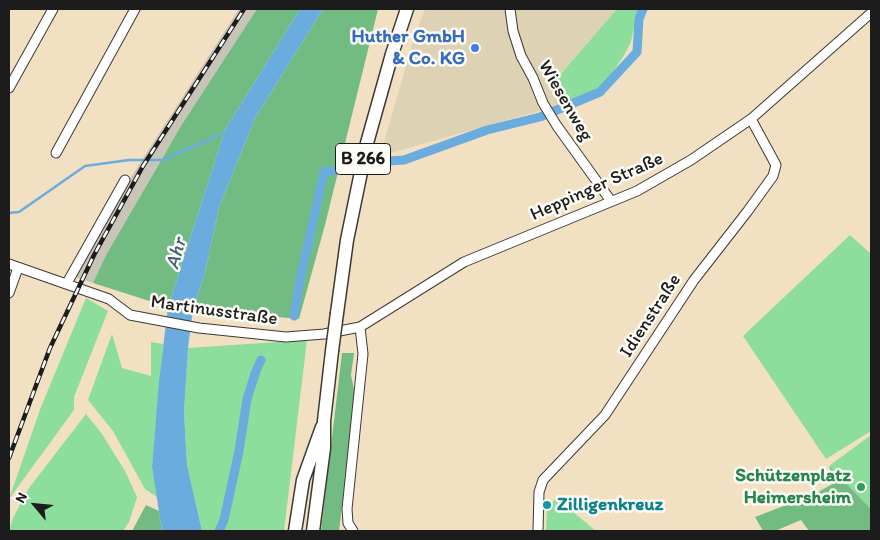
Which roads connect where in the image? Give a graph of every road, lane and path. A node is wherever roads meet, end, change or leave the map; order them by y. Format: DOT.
graph roads {
  1 [pos="53,9"];
  2 [pos="135,9"];
  3 [pos="407,9"];
  4 [pos="510,9"];
  5 [pos="871,13"];
  6 [pos="9,88"];
  7 [pos="751,119"];
  8 [pos="56,153"];
  9 [pos="125,180"];
  10 [pos="611,201"];
  11 [pos="9,264"];
  12 [pos="18,268"];
  13 [pos="67,283"];
  14 [pos="9,293"];
  15 [pos="360,327"];
  16 [pos="305,336"];
  17 [pos="324,420"];
  18 [pos="295,531"];
  19 [pos="313,531"];
  20 [pos="353,531"];
  21 [pos="538,531"];
  1 -- 6 [label="street"];
  2 -- 8 [label="street"];
  3 -- 17 [label="highway, B 266, bridge"];
  4 -- 10 [label="street, Wiesenweg"];
  5 -- 7 [label="street, Heppinger Straße"];
  7 -- 10 [label="street, Heppinger Straße"];
  7 -- 21 [label="street, Idienstraße"];
  9 -- 13 [label="street"];
  10 -- 15 [label="street, Heppinger Straße"];
  11 -- 12 [label="street, Martinusstraße"];
  12 -- 13 [label="street, Martinusstraße"];
  12 -- 14 [label="street"];
  13 -- 16 [label="street, Martinusstraße"];
  15 -- 16 [label="street, Heppinger Straße"];
  15 -- 20 [label="street"];
  17 -- 18 [label="highway, B 266"];
  17 -- 19 [label="highway, B 266"];
}
